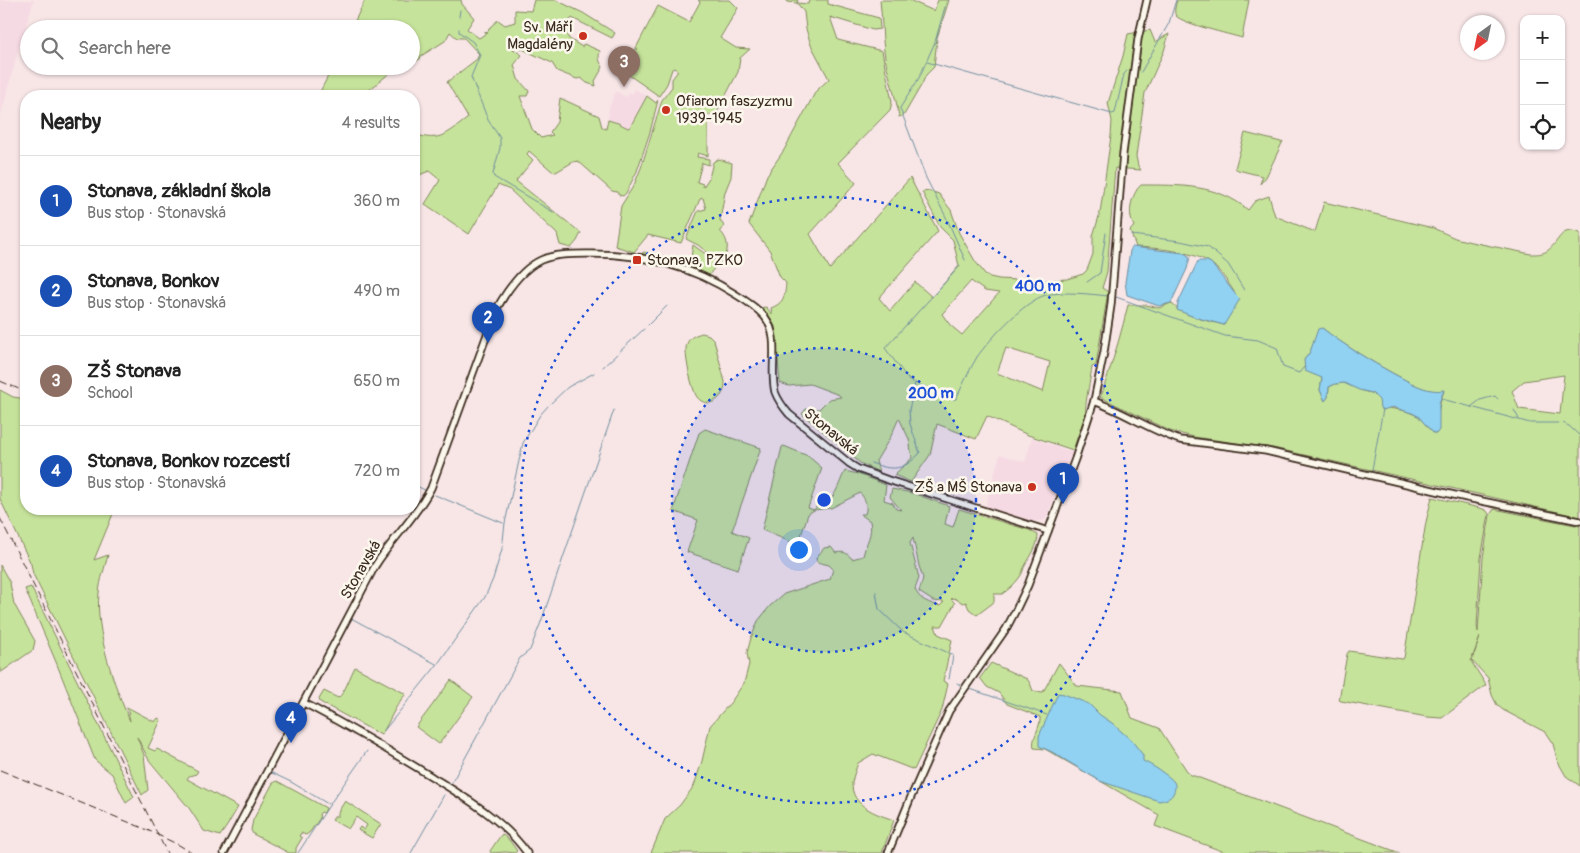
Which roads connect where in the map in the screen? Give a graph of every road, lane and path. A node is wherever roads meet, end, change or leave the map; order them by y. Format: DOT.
graph roads {
  1 [pos="1147,0"];
  2 [pos="1094,401"];
  3 [pos="420,506"];
  4 [pos="413,515"];
  5 [pos="1580,520"];
  6 [pos="1048,531"];
  7 [pos="304,703"];
  8 [pos="224,853"];
  9 [pos="527,853"];
  10 [pos="888,853"];
  1 -- 2 [label="street"];
  2 -- 5 [label="street"];
  2 -- 6 [label="street"];
  3 -- 6 [label="street, Stonavská"];
  4 -- 7 [label="street, Stonavská"];
  6 -- 10 [label="street"];
  7 -- 8 [label="street, Stonavská"];
  7 -- 9 [label="street"];
}
